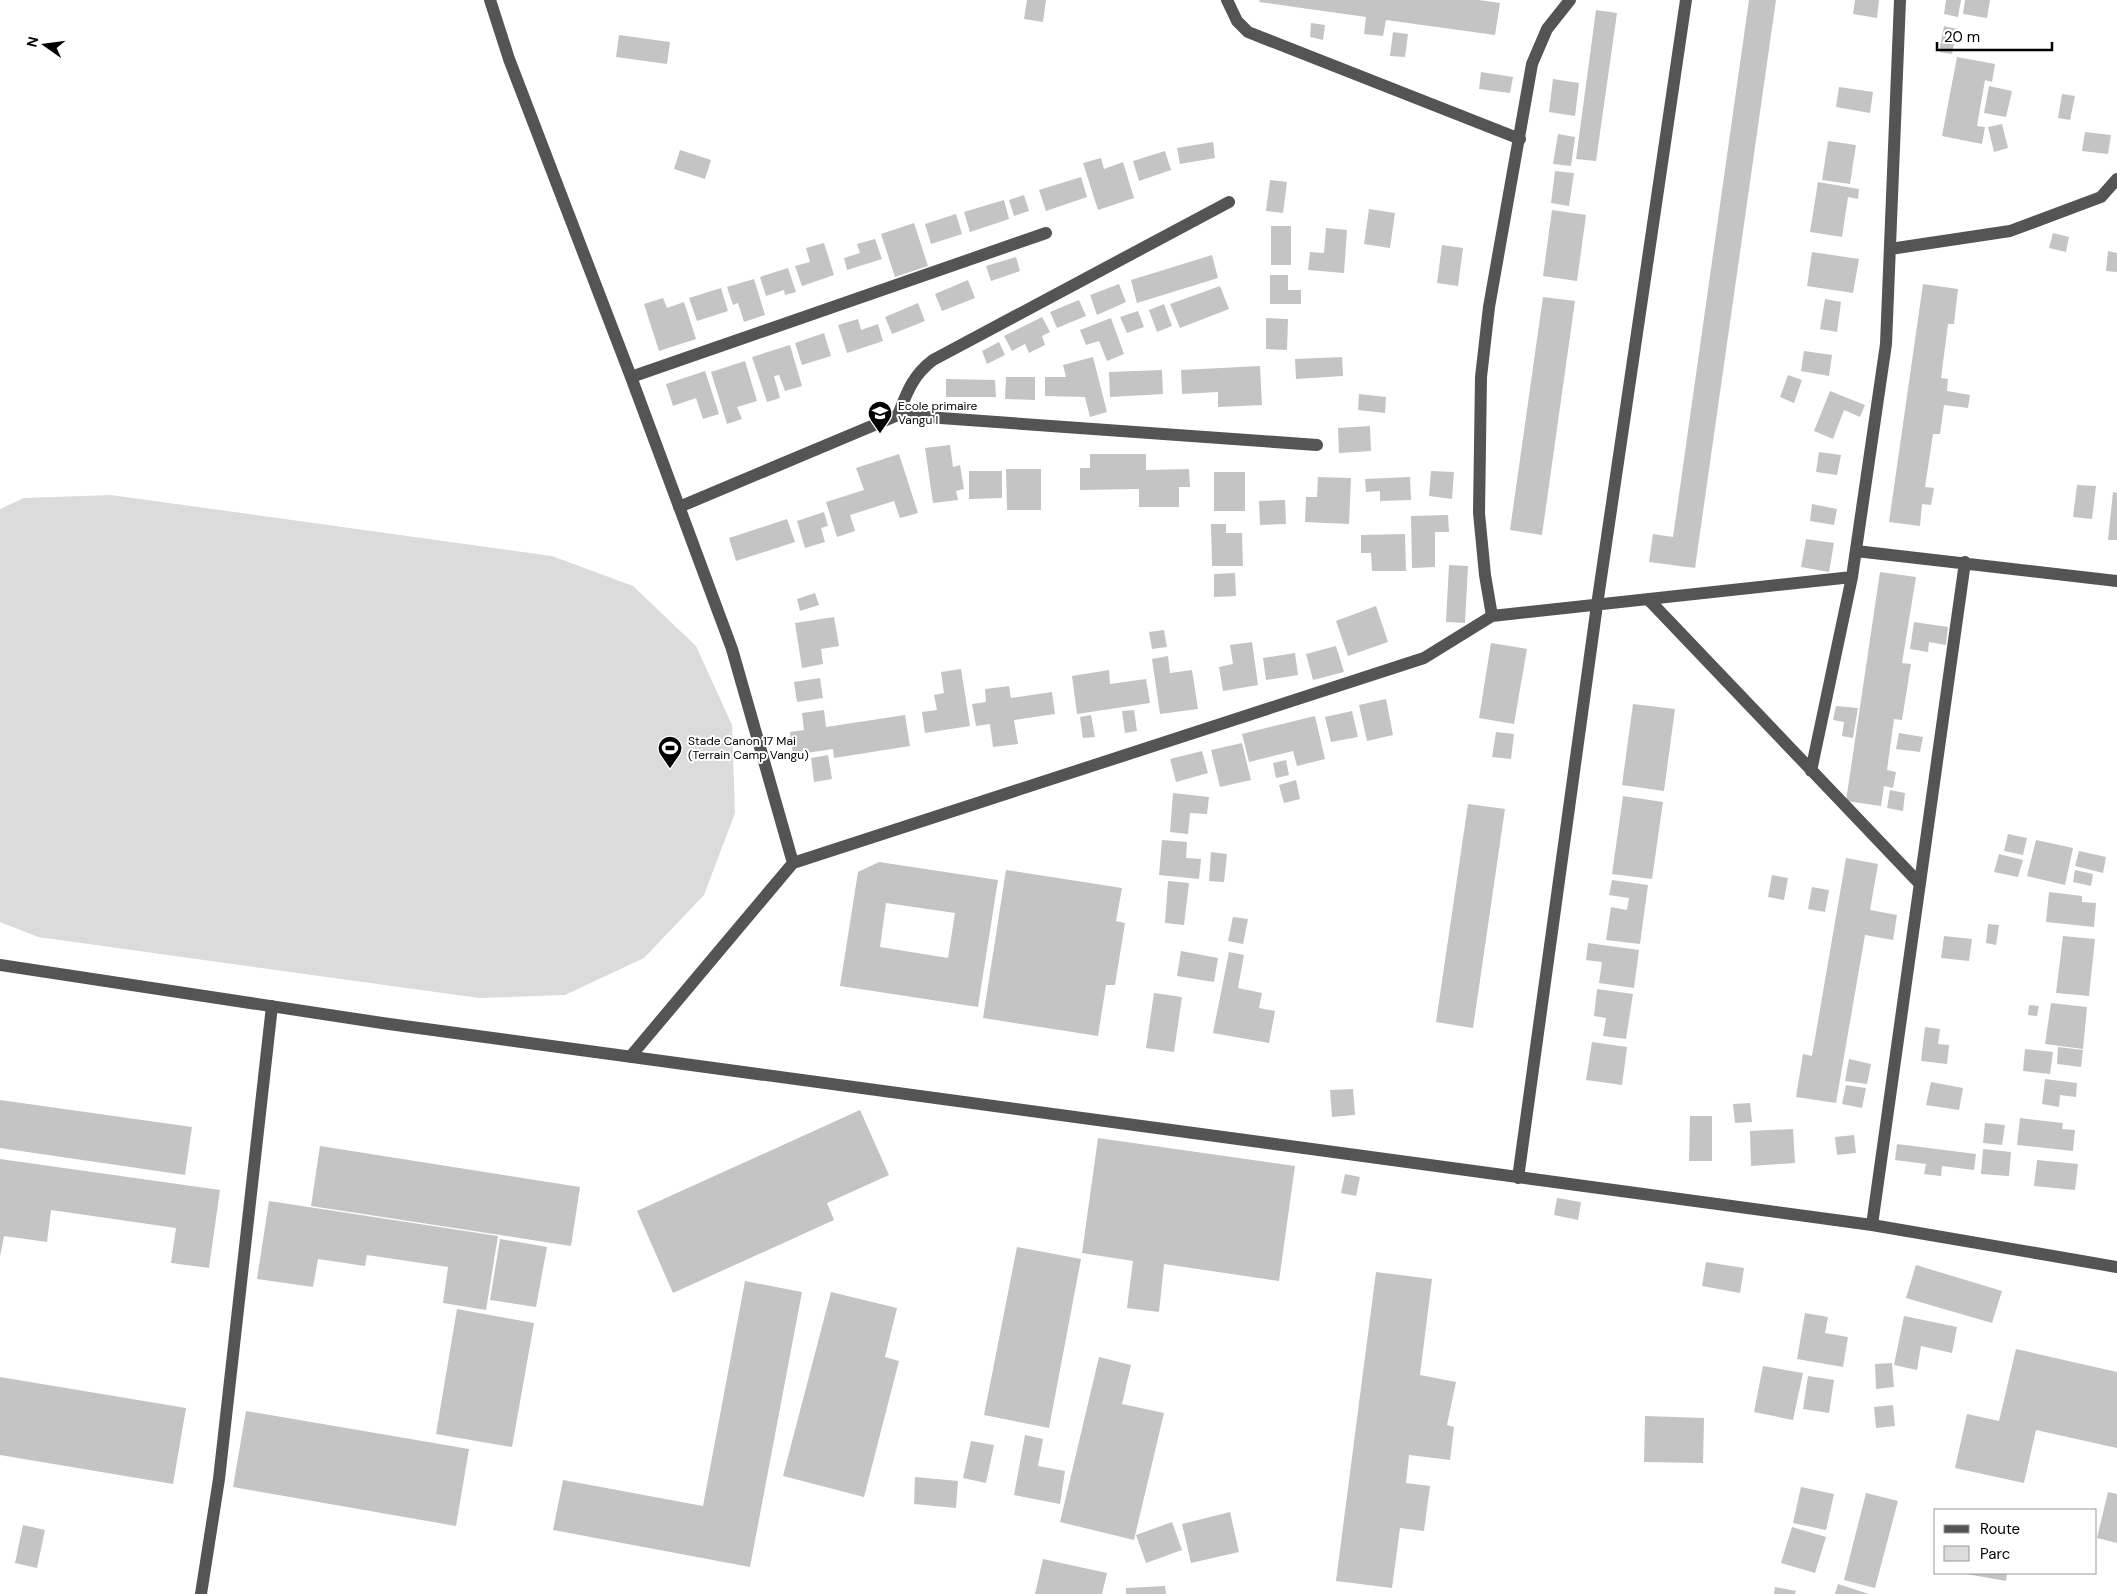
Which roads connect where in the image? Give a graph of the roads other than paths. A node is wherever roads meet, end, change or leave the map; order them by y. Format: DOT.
graph roads {
  1 [pos="490,0"];
  2 [pos="1227,0"];
  3 [pos="1570,0"];
  4 [pos="1686,0"];
  5 [pos="1900,0"];
  6 [pos="1520,139"];
  7 [pos="2117,179"];
  8 [pos="1229,202"];
  9 [pos="1046,233"];
  10 [pos="1890,249"];
  11 [pos="631,377"];
  12 [pos="898,415"];
  13 [pos="1317,445"];
  14 [pos="679,507"];
  15 [pos="1856,551"];
  16 [pos="1965,562"];
  17 [pos="1852,577"];
  18 [pos="2117,581"];
  19 [pos="1648,600"];
  20 [pos="1597,605"];
  21 [pos="1492,616"];
  22 [pos="1811,771"];
  23 [pos="792,862"];
  24 [pos="1920,884"];
  25 [pos="0,965"];
  26 [pos="272,1006"];
  27 [pos="630,1057"];
  28 [pos="1518,1178"];
  29 [pos="1872,1225"];
  30 [pos="2117,1266"];
  31 [pos="201,1594"];
  1 -- 11 [label="street"];
  2 -- 6 [label="street"];
  3 -- 6 [label="street"];
  4 -- 20 [label="street"];
  5 -- 10 [label="street"];
  6 -- 21 [label="street"];
  7 -- 10 [label="street"];
  8 -- 12 [label="street"];
  9 -- 11 [label="street"];
  10 -- 15 [label="street"];
  11 -- 14 [label="street"];
  12 -- 13 [label="street"];
  12 -- 14 [label="street"];
  14 -- 23 [label="street"];
  15 -- 16 [label="street"];
  15 -- 17 [label="street"];
  16 -- 18 [label="street"];
  16 -- 24 [label="street"];
  17 -- 19 [label="street"];
  17 -- 22 [label="street"];
  19 -- 20 [label="street"];
  19 -- 22 [label="street"];
  20 -- 21 [label="street"];
  20 -- 28 [label="street"];
  21 -- 23 [label="street"];
  22 -- 24 [label="street"];
  23 -- 27 [label="street"];
  24 -- 29 [label="street"];
  25 -- 26 [label="street"];
  26 -- 27 [label="street"];
  26 -- 31 [label="street"];
  27 -- 28 [label="street"];
  28 -- 29 [label="street"];
  29 -- 30 [label="street"];
}
